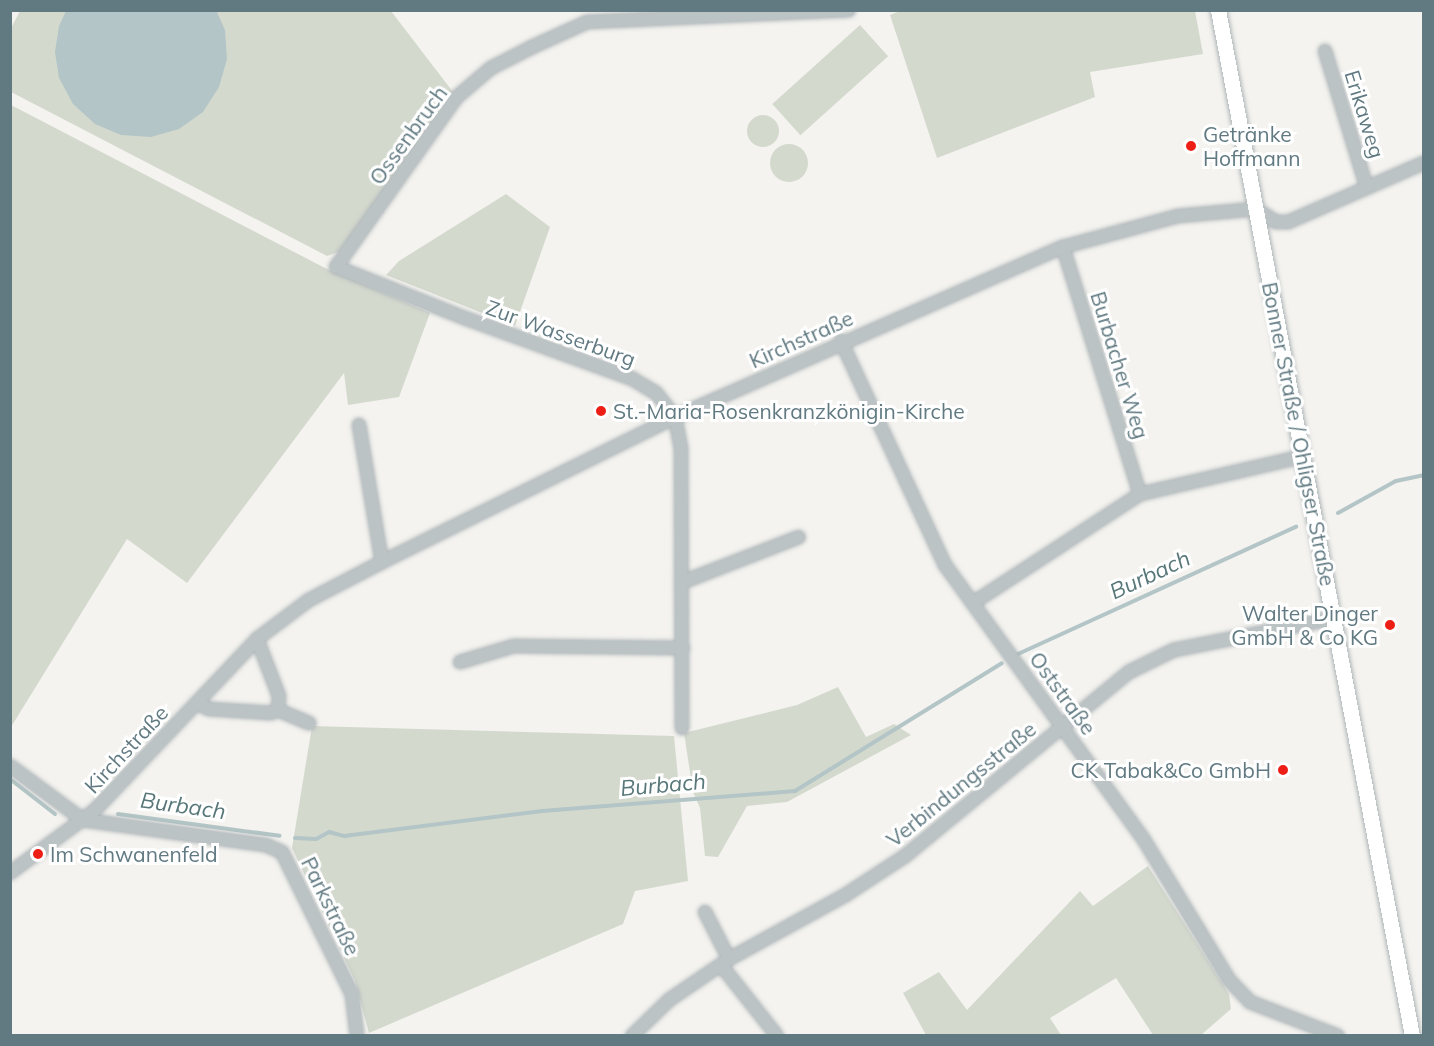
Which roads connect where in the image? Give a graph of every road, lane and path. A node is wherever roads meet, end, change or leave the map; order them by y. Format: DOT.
graph roads {
  1 [pos="849,10"];
  2 [pos="1218,10"];
  3 [pos="1325,51"];
  4 [pos="1424,163"];
  5 [pos="1367,188"];
  6 [pos="1256,209"];
  7 [pos="1063,247"];
  8 [pos="336,267"];
  9 [pos="842,341"];
  10 [pos="675,417"];
  11 [pos="359,425"];
  12 [pos="1304,456"];
  13 [pos="1140,494"];
  14 [pos="799,537"];
  15 [pos="382,562"];
  16 [pos="683,582"];
  17 [pos="974,603"];
  18 [pos="1335,618"];
  19 [pos="257,639"];
  20 [pos="683,648"];
  21 [pos="460,662"];
  22 [pos="196,703"];
  23 [pos="278,710"];
  24 [pos="309,723"];
  25 [pos="1064,726"];
  26 [pos="682,728"];
  27 [pos="10,766"];
  28 [pos="83,820"];
  29 [pos="10,873"];
  30 [pos="705,912"];
  31 [pos="725,962"];
  32 [pos="357,1035"];
  33 [pos="632,1035"];
  34 [pos="777,1035"];
  35 [pos="1338,1035"];
  36 [pos="1412,1035"];
  1 -- 8 [label="street, Ossenbruch"];
  2 -- 6 [label="main road, Bonner Straße / Ohligser Straße"];
  3 -- 5 [label="street, Erikaweg"];
  4 -- 5 [label="street, Erikaweg"];
  5 -- 6 [label="street, Erikaweg"];
  6 -- 7 [label="street, Kirchstraße"];
  6 -- 12 [label="main road, Bonner Straße / Ohligser Straße"];
  7 -- 9 [label="street, Kirchstraße"];
  7 -- 13 [label="street, Burbacher Weg"];
  8 -- 10 [label="street, Zur Wasserburg"];
  9 -- 10 [label="street, Kirchstraße"];
  9 -- 17 [label="street, Oststraße"];
  10 -- 15 [label="street, Kirchstraße"];
  10 -- 16 [label="street, Zur Wasserburg"];
  11 -- 15 [label="street"];
  12 -- 13 [label="street"];
  12 -- 18 [label="main road, Bonner Straße / Ohligser Straße"];
  13 -- 17 [label="street"];
  14 -- 16 [label="street"];
  15 -- 19 [label="street, Kirchstraße"];
  16 -- 20 [label="street, Zur Wasserburg"];
  17 -- 25 [label="street, Oststraße"];
  18 -- 25 [label="street, Verbindungsstraße"];
  18 -- 36 [label="main road, Bonner Straße / Ohligser Straße"];
  19 -- 22 [label="street, Kirchstraße"];
  19 -- 23 [label="street"];
  20 -- 21 [label="street"];
  20 -- 26 [label="street, Zur Wasserburg"];
  22 -- 23 [label="street, Kirchstraße"];
  22 -- 28 [label="street, Kirchstraße"];
  23 -- 24 [label="street"];
  25 -- 31 [label="street, Verbindungsstraße"];
  25 -- 35 [label="street, Oststraße"];
  27 -- 28 [label="street"];
  28 -- 29 [label="street, Kirchstraße"];
  28 -- 32 [label="street, Parkstraße"];
  30 -- 31 [label="street"];
  31 -- 33 [label="street, Verbindungsstraße"];
  31 -- 34 [label="street"];
}
